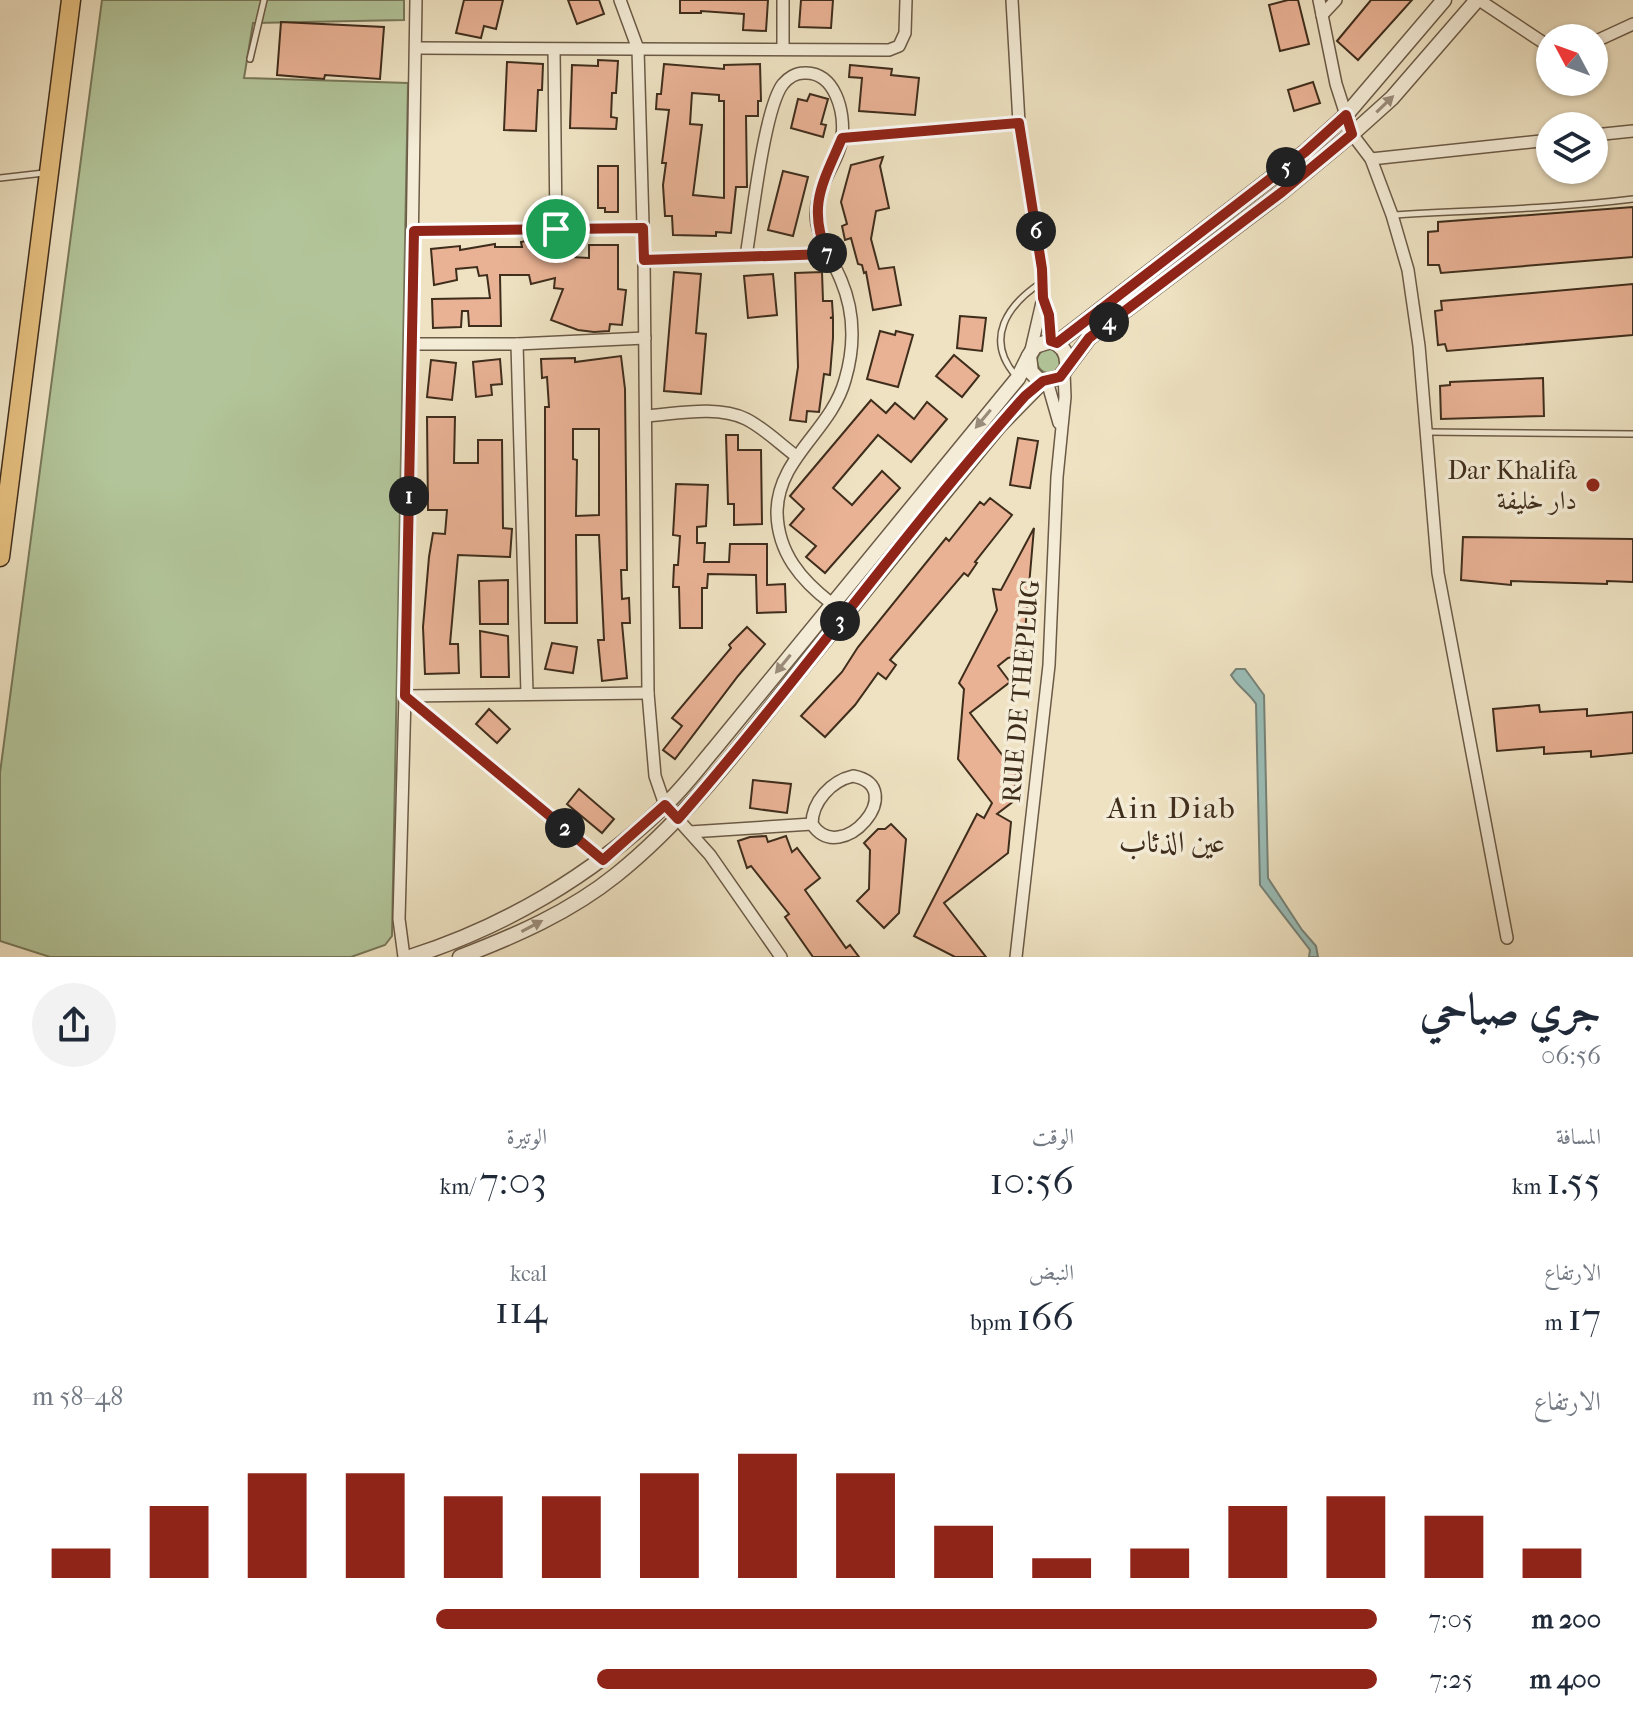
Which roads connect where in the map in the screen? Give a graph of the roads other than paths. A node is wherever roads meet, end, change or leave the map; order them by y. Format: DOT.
graph roads {
  1 [pos="71,0"];
  2 [pos="264,0"];
  3 [pos="416,0"];
  4 [pos="620,0"];
  5 [pos="783,0"];
  6 [pos="906,0"];
  7 [pos="1012,0"];
  8 [pos="1319,0"];
  9 [pos="1336,0"];
  10 [pos="1444,0"];
  11 [pos="1478,0"];
  12 [pos="1322,15"];
  13 [pos="1633,24"];
  14 [pos="1608,36"];
  15 [pos="1536,38"];
  16 [pos="417,48"];
  17 [pos="638,49"];
  18 [pos="783,49"];
  19 [pos="554,50"];
  20 [pos="250,59"];
  21 [pos="1346,115"];
  22 [pos="1019,123"];
  23 [pos="1633,131"];
  24 [pos="1352,134"];
  25 [pos="1608,134"];
  26 [pos="842,138"];
  27 [pos="1536,141"];
  28 [pos="1371,159"];
  29 [pos="49,173"];
  30 [pos="0,178"];
  31 [pos="1633,199"];
  32 [pos="1392,215"];
  33 [pos="643,228"];
  34 [pos="556,229"];
  35 [pos="414,231"];
  36 [pos="827,254"];
  37 [pos="746,256"];
  38 [pos="644,260"];
  39 [pos="1043,282"];
  40 [pos="1043,298"];
  41 [pos="645,338"];
  42 [pos="1054,342"];
  43 [pos="411,344"];
  44 [pos="517,344"];
  45 [pos="1030,353"];
  46 [pos="1066,369"];
  47 [pos="1018,378"];
  48 [pos="1045,381"];
  49 [pos="646,416"];
  50 [pos="1061,427"];
  51 [pos="1425,432"];
  52 [pos="1633,434"];
  53 [pos="796,456"];
  54 [pos="0,557"];
  55 [pos="831,603"];
  56 [pos="527,693"];
  57 [pos="648,693"];
  58 [pos="405,696"];
  59 [pos="665,805"];
  60 [pos="678,819"];
  61 [pos="812,824"];
  62 [pos="690,832"];
  63 [pos="603,860"];
  64 [pos="1507,938"];
  65 [pos="407,957"];
  66 [pos="460,957"];
  67 [pos="781,957"];
  68 [pos="1016,957"];
  1 -- 29 [label="main road"];
  2 -- 20 [label="lane"];
  3 -- 16 [label="street"];
  4 -- 17 [label="street"];
  5 -- 18 [label="street"];
  6 -- 18 [label="street"];
  7 -- 22 [label="street"];
  8 -- 12 [label="street"];
  9 -- 12 [label="street"];
  10 -- 21 [label="street"];
  11 -- 15 [label="street"];
  24 -- 11 [label="street, one-way"];
  12 -- 21 [label="street"];
  13 -- 14 [label="street"];
  16 -- 19 [label="street"];
  16 -- 35 [label="street"];
  17 -- 18 [label="street"];
  17 -- 19 [label="street"];
  17 -- 33 [label="street"];
  19 -- 34 [label="street"];
  21 -- 24 [label="street"];
  21 -- 42 [label="street"];
  22 -- 26 [label="street"];
  22 -- 39 [label="street"];
  23 -- 25 [label="street"];
  24 -- 28 [label="street"];
  24 -- 46 [label="street"];
  26 -- 36 [label="street"];
  26 -- 37 [label="street"];
  27 -- 28 [label="street"];
  28 -- 32 [label="street"];
  29 -- 30 [label="lane"];
  29 -- 54 [label="main road"];
  31 -- 32 [label="lane"];
  32 -- 51 [label="street"];
  33 -- 34 [label="street"];
  33 -- 38 [label="street"];
  34 -- 35 [label="street"];
  35 -- 43 [label="street"];
  36 -- 37 [label="street"];
  36 -- 53 [label="street"];
  37 -- 38 [label="street"];
  38 -- 41 [label="street"];
  39 -- 40 [label="street"];
  39 -- 47 [label="lane"];
  40 -- 42 [label="street"];
  40 -- 45 [label="street"];
  41 -- 44 [label="street"];
  41 -- 49 [label="street"];
  42 -- 45 [label="street"];
  42 -- 46 [label="street"];
  43 -- 44 [label="street"];
  43 -- 58 [label="street"];
  44 -- 56 [label="street"];
  45 -- 47 [label="street"];
  45 -- 48 [label="street"];
  46 -- 48 [label="street"];
  46 -- 50 [label="street, RUE DE THEPLUG"];
  47 -- 55 [label="street, one-way"];
  48 -- 50 [label="street"];
  48 -- 60 [label="street"];
  49 -- 53 [label="street"];
  49 -- 57 [label="street"];
  50 -- 68 [label="street, RUE DE THEPLUG"];
  51 -- 52 [label="lane"];
  51 -- 64 [label="street"];
  53 -- 55 [label="street"];
  55 -- 59 [label="street, one-way"];
  56 -- 57 [label="street"];
  56 -- 58 [label="street"];
  57 -- 59 [label="street"];
  58 -- 63 [label="street"];
  58 -- 65 [label="street"];
  59 -- 60 [label="street"];
  59 -- 63 [label="street"];
  60 -- 62 [label="street"];
  66 -- 60 [label="street, one-way"];
  61 -- 61 [label="street"];
  61 -- 62 [label="street"];
  62 -- 67 [label="street"];
  63 -- 65 [label="street"];
}
